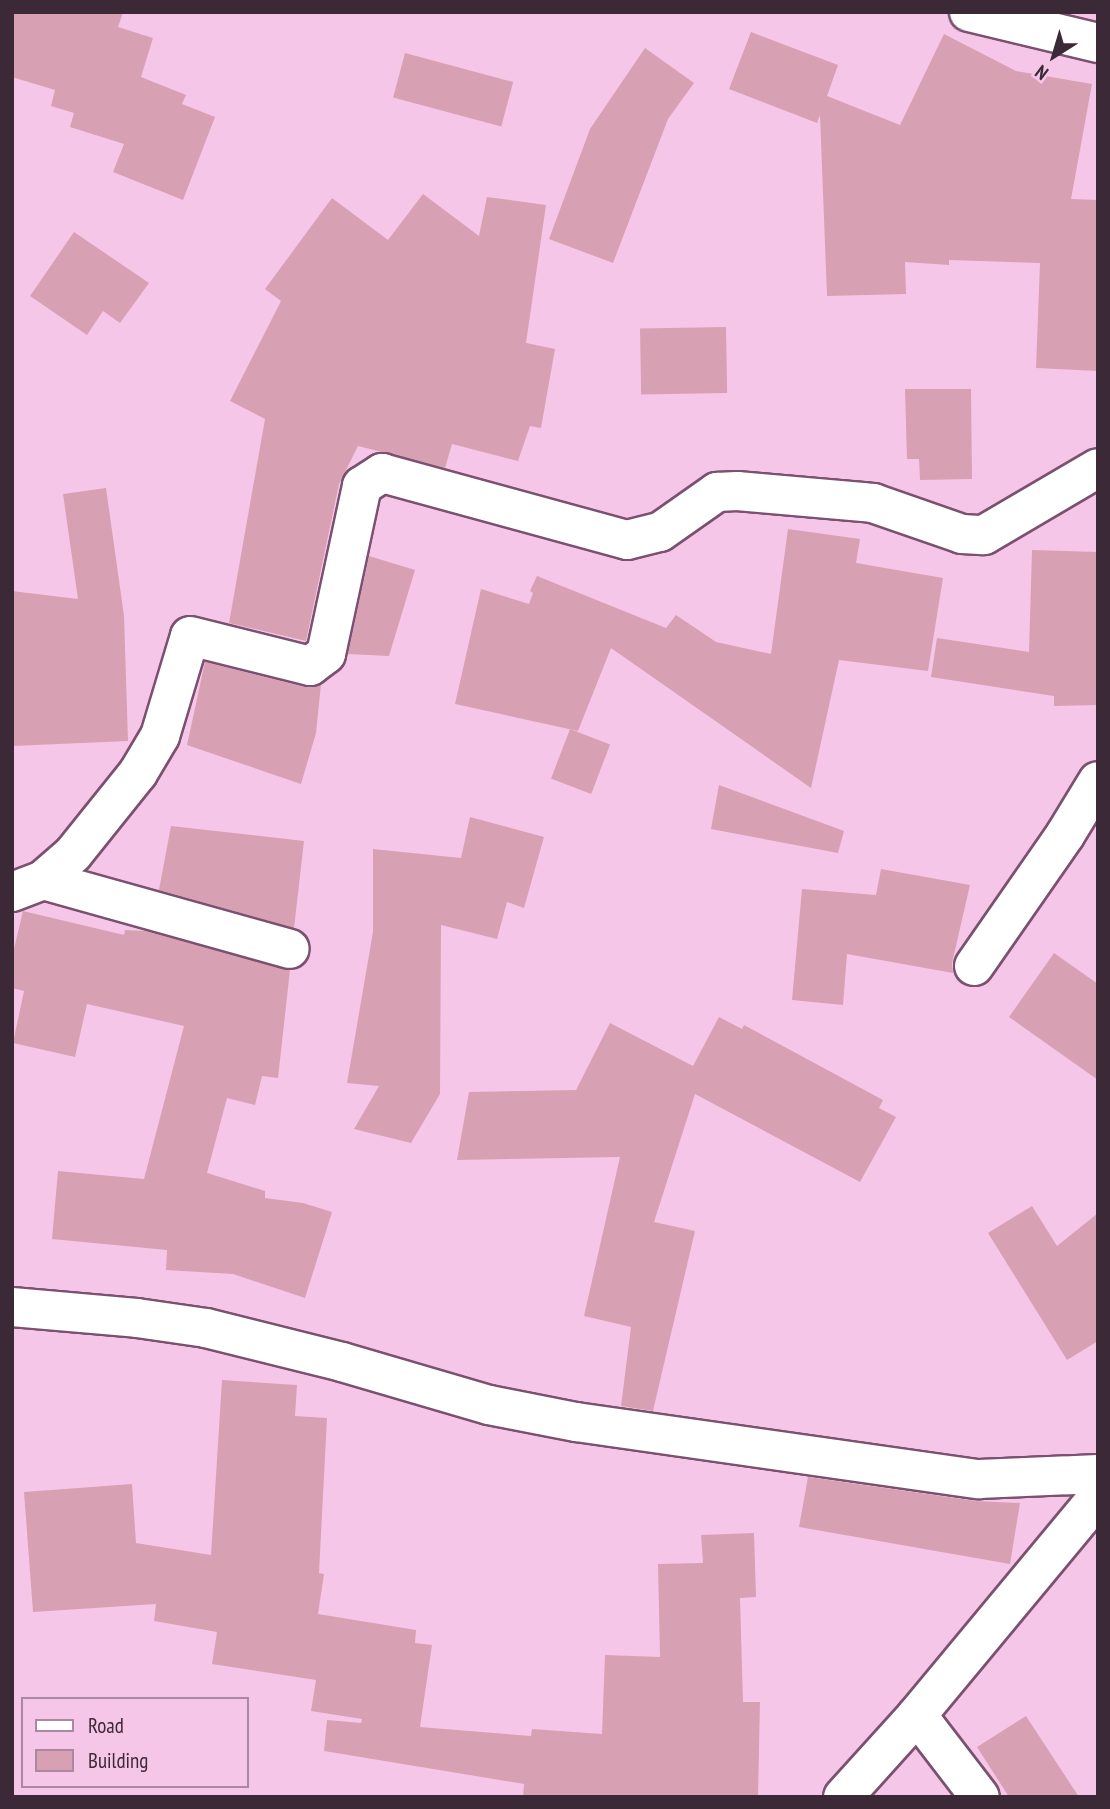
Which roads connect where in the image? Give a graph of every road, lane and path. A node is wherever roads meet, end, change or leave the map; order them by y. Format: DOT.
graph roads {
  1 [pos="969,12"];
  2 [pos="1098,43"];
  3 [pos="1098,468"];
  4 [pos="1098,781"];
  5 [pos="28,886"];
  6 [pos="290,949"];
  7 [pos="974,966"];
  8 [pos="12,1307"];
  9 [pos="1098,1474"];
  10 [pos="1098,1497"];
  11 [pos="917,1715"];
  12 [pos="843,1797"];
  13 [pos="980,1797"];
  1 -- 2 [label="street"];
  3 -- 5 [label="street"];
  4 -- 7 [label="street"];
  5 -- 6 [label="street"];
  8 -- 9 [label="street"];
  10 -- 11 [label="street"];
  11 -- 12 [label="street"];
  11 -- 13 [label="street"];
}
